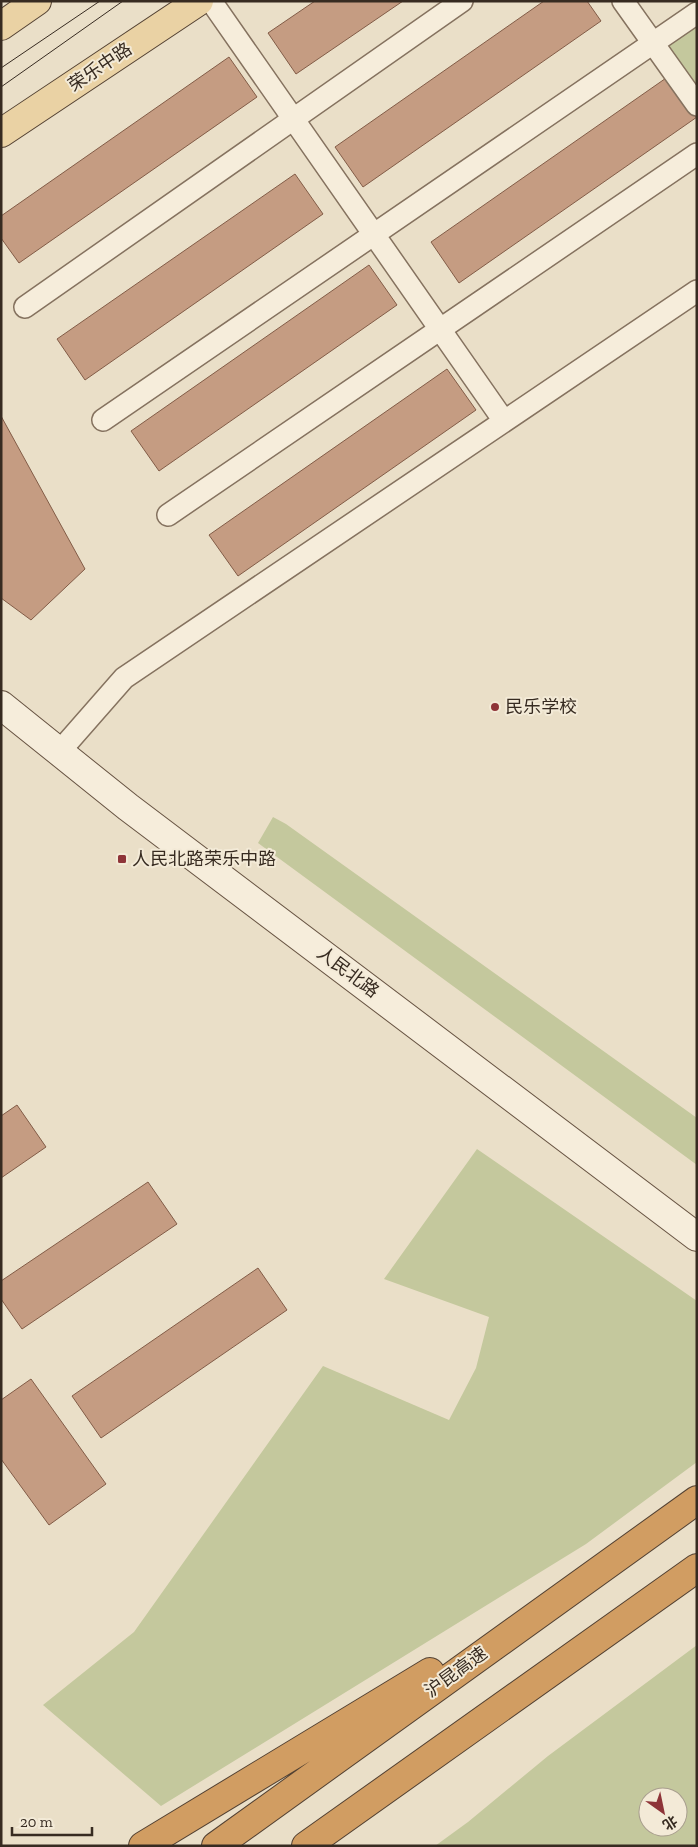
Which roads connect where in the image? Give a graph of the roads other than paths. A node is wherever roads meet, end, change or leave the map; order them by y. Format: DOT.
graph roads {
  1 [pos="37,1"];
  2 [pos="199,1"];
  3 [pos="210,1"];
  4 [pos="462,1"];
  5 [pos="623,1"];
  6 [pos="697,14"];
  7 [pos="1,26"];
  8 [pos="654,43"];
  9 [pos="697,105"];
  10 [pos="293,119"];
  11 [pos="1,133"];
  12 [pos="697,154"];
  13 [pos="374,235"];
  14 [pos="697,291"];
  15 [pos="25,307"];
  16 [pos="440,329"];
  17 [pos="103,420"];
  18 [pos="504,421"];
  19 [pos="168,515"];
  20 [pos="1,705"];
  21 [pos="60,751"];
  22 [pos="697,1237"];
  23 [pos="697,1500"];
  24 [pos="697,1568"];
  25 [pos="576,1586"];
  26 [pos="607,1632"];
  27 [pos="143,1846"];
  28 [pos="216,1846"];
  29 [pos="306,1846"];
  30 [pos="330,1846"];
  1 -- 7 [label="main road"];
  2 -- 11 [label="main road, 荣乐中路"];
  3 -- 10 [label="street"];
  4 -- 10 [label="street"];
  5 -- 8 [label="street"];
  6 -- 8 [label="street"];
  8 -- 9 [label="street"];
  8 -- 13 [label="street"];
  10 -- 13 [label="street"];
  10 -- 15 [label="street"];
  12 -- 16 [label="street"];
  13 -- 16 [label="street"];
  13 -- 17 [label="street"];
  14 -- 18 [label="street"];
  16 -- 18 [label="street"];
  16 -- 19 [label="street"];
  18 -- 21 [label="street"];
  20 -- 21 [label="main road, 人民北路"];
  21 -- 22 [label="main road, 人民北路"];
  23 -- 25 [label="highway, 沪昆高速"];
  24 -- 26 [label="highway"];
  25 -- 27 [label="highway"];
  25 -- 28 [label="highway, 沪昆高速"];
  26 -- 29 [label="highway"];
  26 -- 30 [label="highway"];
}
